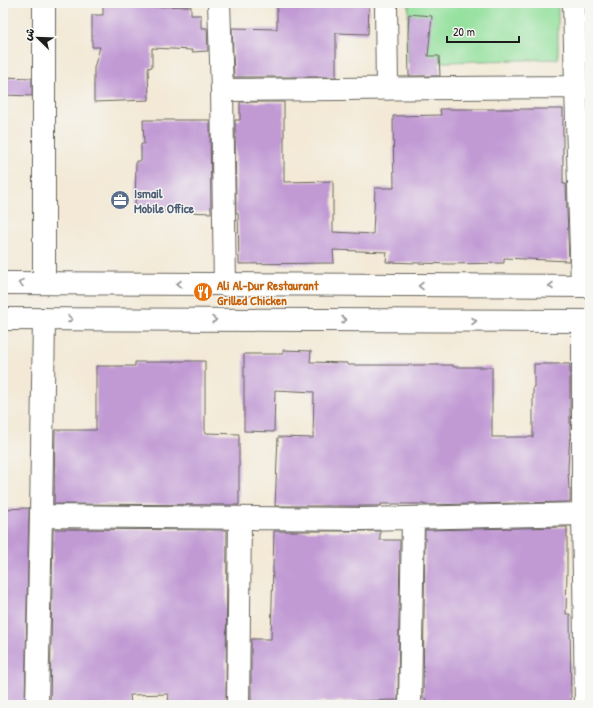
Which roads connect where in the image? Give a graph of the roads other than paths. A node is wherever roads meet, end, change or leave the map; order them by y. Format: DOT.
graph roads {
  1 [pos="44,3"];
  2 [pos="219,3"];
  3 [pos="386,3"];
  4 [pos="574,3"];
  5 [pos="576,87"];
  6 [pos="387,89"];
  7 [pos="222,90"];
  8 [pos="3,283"];
  9 [pos="44,283"];
  10 [pos="225,284"];
  11 [pos="586,286"];
  12 [pos="3,319"];
  13 [pos="44,319"];
  14 [pos="587,321"];
  15 [pos="583,514"];
  16 [pos="41,516"];
  17 [pos="240,518"];
  18 [pos="413,518"];
  19 [pos="37,705"];
  20 [pos="238,705"];
  21 [pos="410,705"];
  22 [pos="586,705"];
  1 -- 9 [label="street"];
  2 -- 7 [label="street"];
  3 -- 6 [label="street"];
  4 -- 5 [label="street"];
  5 -- 6 [label="street"];
  5 -- 11 [label="street"];
  6 -- 7 [label="street"];
  7 -- 10 [label="street"];
  9 -- 8 [label="street, one-way"];
  10 -- 9 [label="street, one-way"];
  11 -- 10 [label="street, one-way"];
  12 -- 13 [label="street"];
  13 -- 14 [label="street, one-way"];
  13 -- 16 [label="street"];
  14 -- 15 [label="street"];
  15 -- 18 [label="street"];
  15 -- 22 [label="street"];
  16 -- 17 [label="street"];
  16 -- 19 [label="street"];
  17 -- 18 [label="street"];
  17 -- 20 [label="street"];
  18 -- 21 [label="street"];
}
